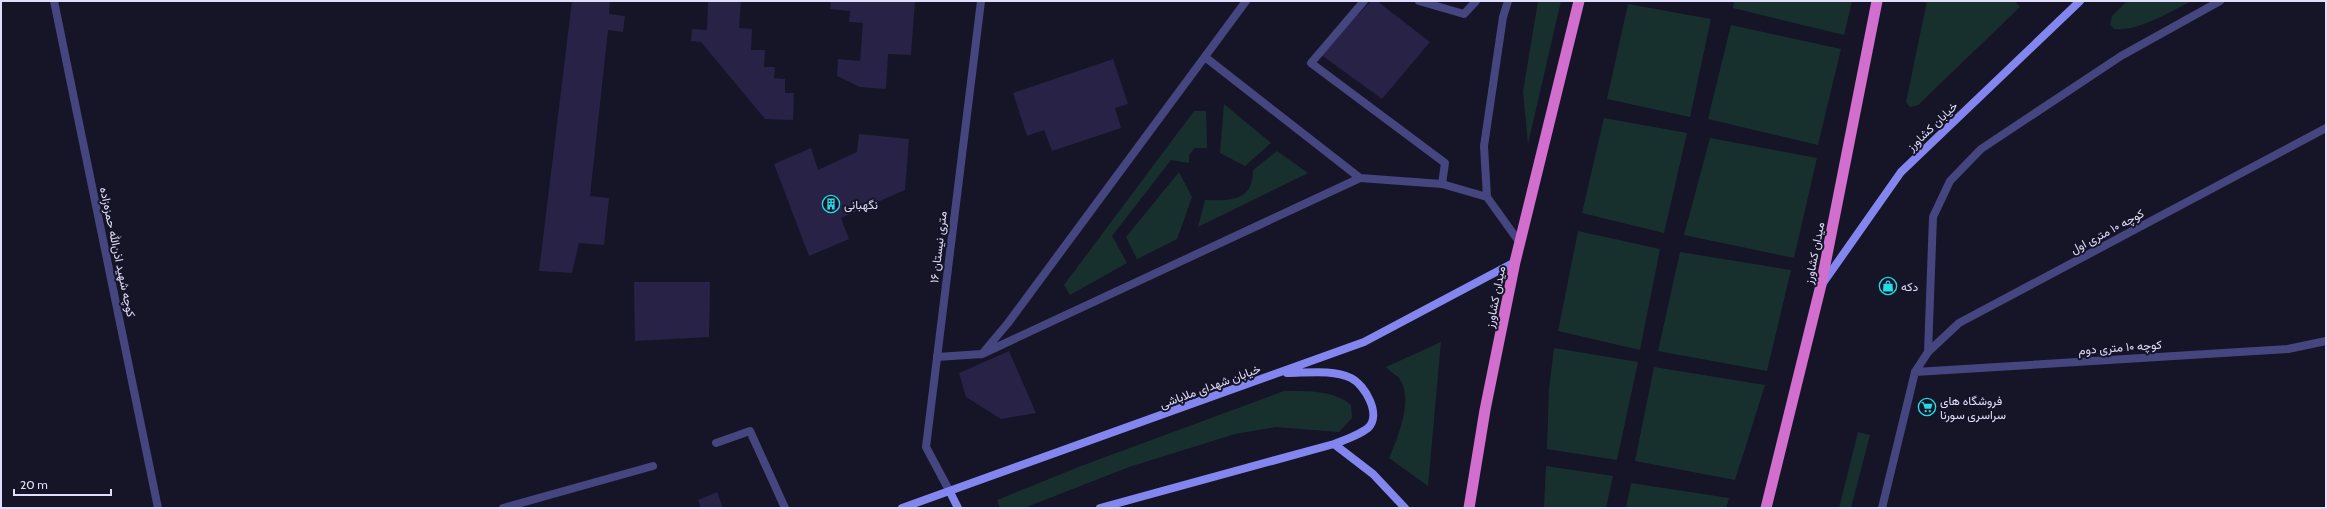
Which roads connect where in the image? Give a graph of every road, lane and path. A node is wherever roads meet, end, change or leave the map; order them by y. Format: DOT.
graph roads {
  1 [pos="54,1"];
  2 [pos="981,1"];
  3 [pos="1246,1"];
  4 [pos="1364,1"];
  5 [pos="1419,1"];
  6 [pos="1476,1"];
  7 [pos="1508,1"];
  8 [pos="1579,1"];
  9 [pos="1877,1"];
  10 [pos="2080,1"];
  11 [pos="2220,1"];
  12 [pos="1205,57"];
  13 [pos="2326,128"];
  14 [pos="1360,178"];
  15 [pos="1442,184"];
  16 [pos="1487,197"];
  17 [pos="1520,243"];
  18 [pos="1515,262"];
  19 [pos="1821,285"];
  20 [pos="2326,341"];
  21 [pos="1928,352"];
  22 [pos="982,354"];
  23 [pos="937,357"];
  24 [pos="1915,372"];
  25 [pos="1282,373"];
  26 [pos="716,443"];
  27 [pos="1334,444"];
  28 [pos="653,466"];
  29 [pos="950,492"];
  30 [pos="158,508"];
  31 [pos="502,508"];
  32 [pos="785,508"];
  33 [pos="902,508"];
  34 [pos="958,508"];
  35 [pos="1100,508"];
  36 [pos="1405,508"];
  37 [pos="1469,508"];
  38 [pos="1766,508"];
  39 [pos="1882,508"];
  1 -- 30 [label="street, کوچه شهید اذن‌الله حمزه‌زاده"];
  2 -- 23 [label="street, ۱۶ متری نیستان"];
  3 -- 12 [label="street"];
  4 -- 15 [label="street"];
  5 -- 6 [label="street"];
  7 -- 16 [label="street"];
  8 -- 17 [label="highway, میدان کشاورز"];
  9 -- 19 [label="highway, میدان کشاورز"];
  10 -- 19 [label="main road, خیابان کشاورز"];
  11 -- 21 [label="street"];
  12 -- 14 [label="street"];
  12 -- 22 [label="street"];
  13 -- 21 [label="street, کوچه ۱۰ متری اول"];
  14 -- 15 [label="street"];
  14 -- 22 [label="street"];
  15 -- 16 [label="street"];
  16 -- 17 [label="street"];
  17 -- 18 [label="highway, میدان کشاورز"];
  18 -- 25 [label="main road, خیابان شهدای ملاباشی"];
  18 -- 37 [label="highway, میدان کشاورز"];
  19 -- 38 [label="highway, میدان کشاورز"];
  20 -- 24 [label="street, کوچه ۱۰ متری دوم"];
  21 -- 24 [label="street, کوچه ۱۰ متری اول"];
  22 -- 23 [label="street"];
  23 -- 29 [label="street, ۱۶ متری نیستان"];
  24 -- 39 [label="street, کوچه ۱۰ متری اول"];
  25 -- 27 [label="main road"];
  25 -- 29 [label="main road, خیابان شهدای ملاباشی"];
  26 -- 32 [label="street"];
  27 -- 35 [label="main road"];
  27 -- 36 [label="main road"];
  28 -- 31 [label="street"];
  29 -- 33 [label="main road, خیابان شهدای ملاباشی"];
  29 -- 34 [label="main road"];
}
